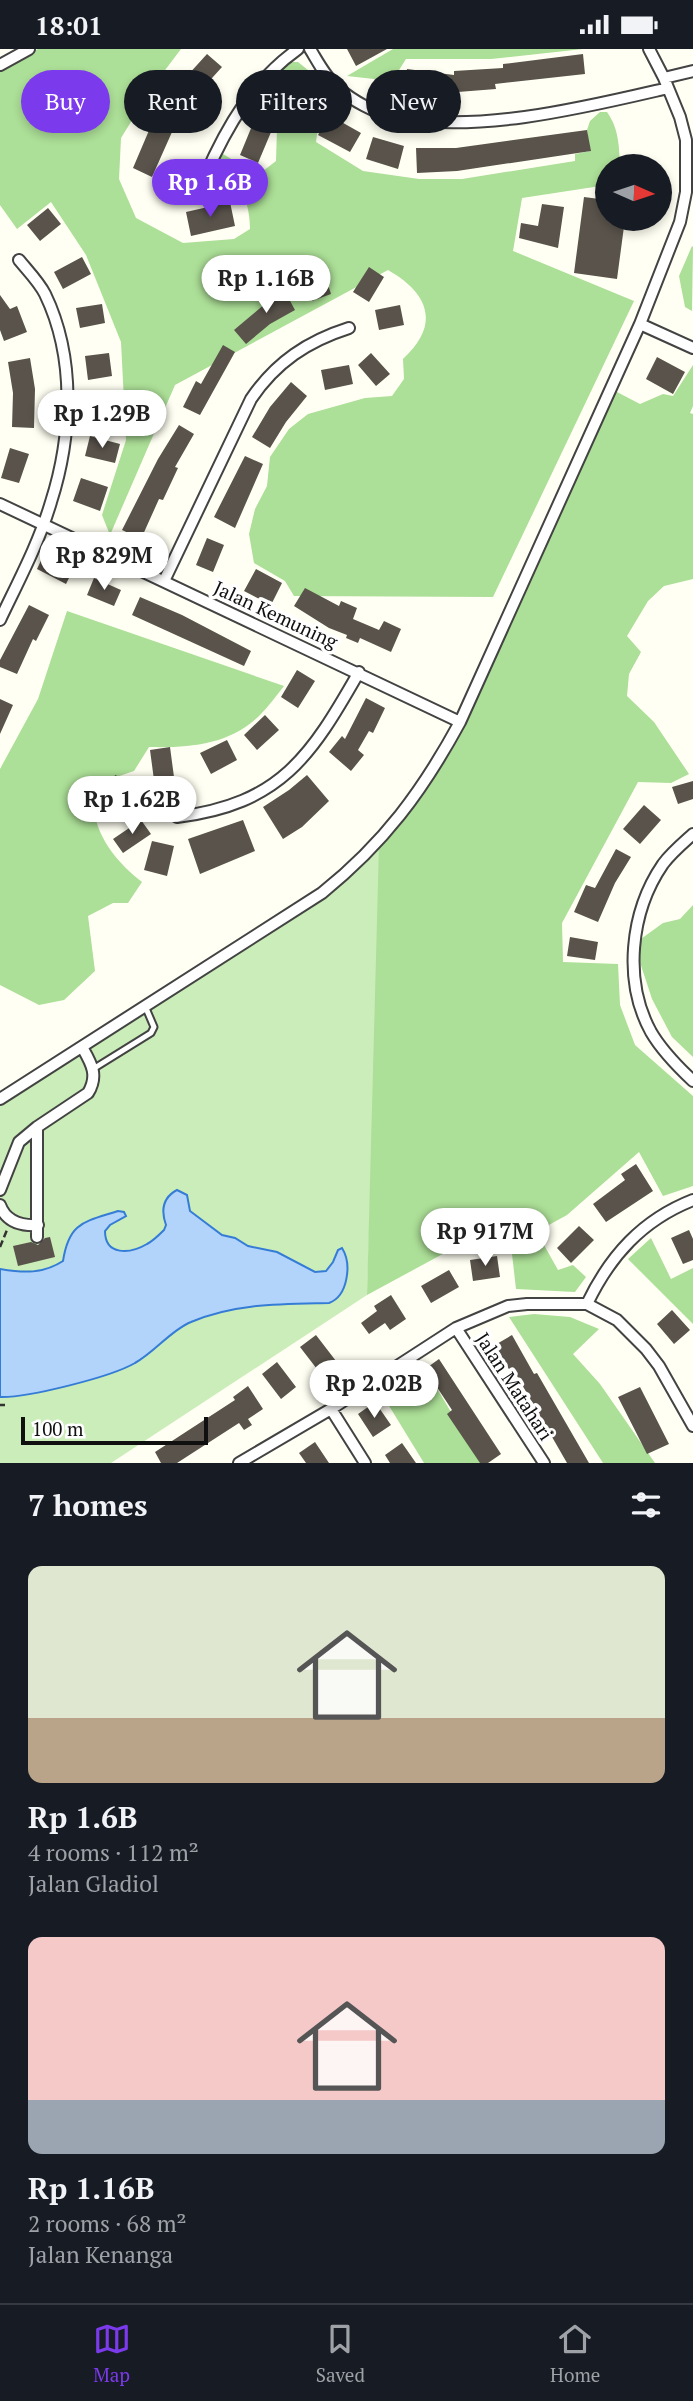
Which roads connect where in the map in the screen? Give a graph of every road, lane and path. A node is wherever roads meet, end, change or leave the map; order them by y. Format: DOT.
graph roads {
  1 [pos="29,49"];
  2 [pos="298,49"];
  3 [pos="310,49"];
  4 [pos="649,49"];
  5 [pos="0,65"];
  6 [pos="693,71"];
  7 [pos="666,83"];
  8 [pos="205,176"];
  9 [pos="19,260"];
  10 [pos="640,324"];
  11 [pos="349,328"];
  12 [pos="693,348"];
  13 [pos="0,503"];
  14 [pos="43,523"];
  15 [pos="164,581"];
  16 [pos="0,620"];
  17 [pos="359,672"];
  18 [pos="460,722"];
  19 [pos="177,817"];
  20 [pos="693,834"];
  21 [pos="145,1006"];
  22 [pos="82,1047"];
  23 [pos="93,1069"];
  24 [pos="693,1081"];
  25 [pos="0,1099"];
  26 [pos="37,1127"];
  27 [pos="0,1190"];
  28 [pos="693,1200"];
  29 [pos="0,1206"];
  30 [pos="10,1220"];
  31 [pos="0,1247"];
  32 [pos="587,1304"];
  33 [pos="456,1328"];
  34 [pos="0,1405"];
  35 [pos="5,1405"];
  36 [pos="331,1409"];
  37 [pos="693,1426"];
  38 [pos="239,1463"];
  39 [pos="365,1463"];
  40 [pos="544,1463"];
  1 -- 5 [label="street"];
  2 -- 8 [label="street"];
  3 -- 7 [label="street"];
  4 -- 7 [label="street"];
  6 -- 7 [label="street"];
  7 -- 10 [label="street"];
  9 -- 14 [label="street"];
  10 -- 12 [label="street"];
  10 -- 18 [label="street"];
  11 -- 15 [label="street"];
  13 -- 14 [label="street, Jalan Kemuning"];
  14 -- 15 [label="street, Jalan Kemuning"];
  14 -- 16 [label="street"];
  15 -- 17 [label="street, Jalan Kemuning"];
  17 -- 18 [label="street, Jalan Kemuning"];
  17 -- 19 [label="street"];
  18 -- 21 [label="street"];
  20 -- 24 [label="street"];
  21 -- 22 [label="street"];
  21 -- 23 [label="lane"];
  22 -- 23 [label="street"];
  22 -- 25 [label="street"];
  23 -- 26 [label="street"];
  26 -- 27 [label="street"];
  26 -- 30 [label="street"];
  28 -- 32 [label="street"];
  29 -- 30 [label="street"];
  30 -- 31 [label="path"];
  32 -- 33 [label="street"];
  32 -- 37 [label="street"];
  33 -- 36 [label="street"];
  33 -- 40 [label="street, Jalan Matahari"];
  34 -- 35 [label="path"];
  36 -- 38 [label="street"];
  36 -- 39 [label="street"];
}
